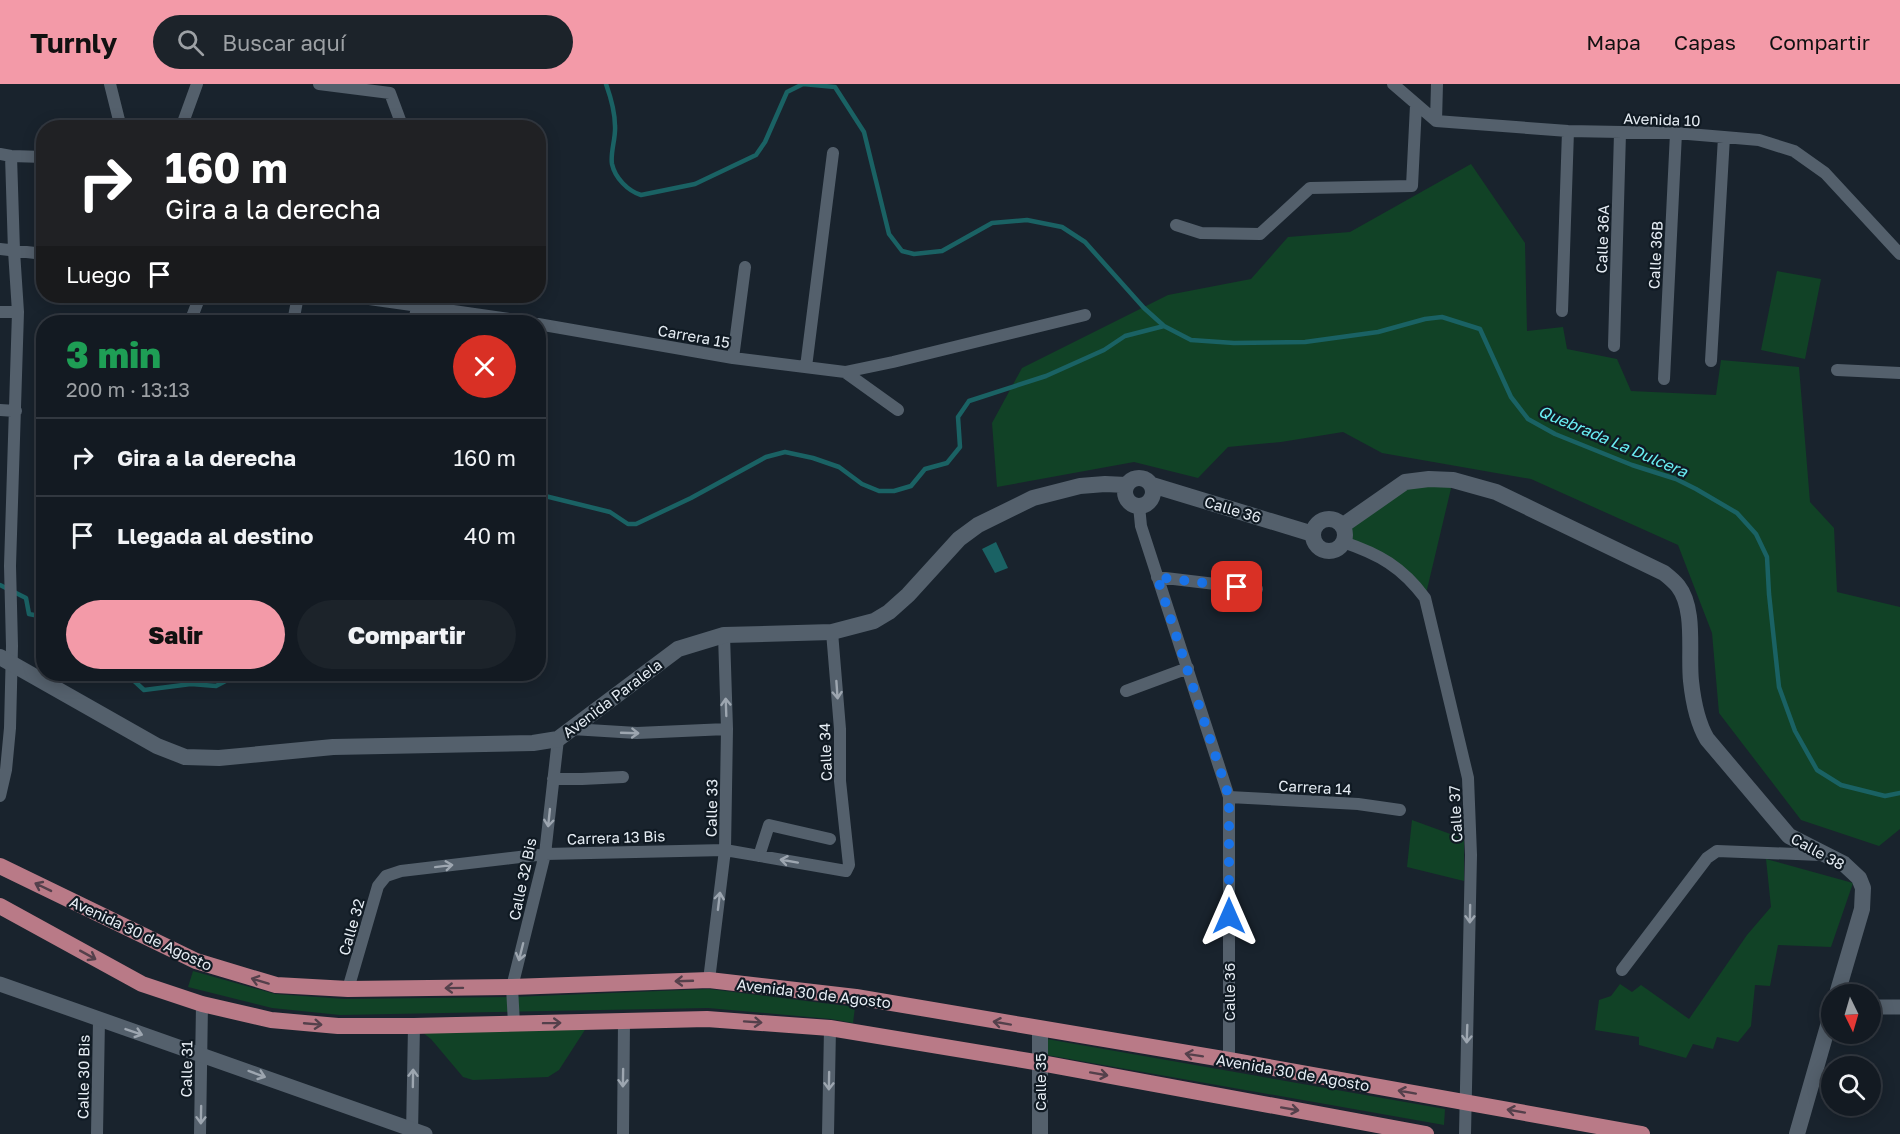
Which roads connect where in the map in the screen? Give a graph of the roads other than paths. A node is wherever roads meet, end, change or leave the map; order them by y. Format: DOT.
graph roads {
  1 [pos="110,84"];
  2 [pos="197,84"];
  3 [pos="319,84"];
  4 [pos="1393,84"];
  5 [pos="1437,84"];
  6 [pos="1416,105"];
  7 [pos="119,120"];
  8 [pos="184,120"];
  9 [pos="400,120"];
  10 [pos="1436,121"];
  11 [pos="1568,131"];
  12 [pos="1620,133"];
  13 [pos="1676,133"];
  14 [pos="1724,136"];
  15 [pos="833,153"];
  16 [pos="6,155"];
  17 [pos="36,157"];
  18 [pos="1176,225"];
  19 [pos="0,249"];
  20 [pos="14,251"];
  21 [pos="36,253"];
  22 [pos="1900,254"];
  23 [pos="745,267"];
  24 [pos="399,303"];
  25 [pos="417,307"];
  26 [pos="1563,310"];
  27 [pos="0,312"];
  28 [pos="18,312"];
  29 [pos="415,315"];
  30 [pos="478,315"];
  31 [pos="1084,315"];
  32 [pos="546,325"];
  33 [pos="1614,346"];
  34 [pos="733,358"];
  35 [pos="1711,361"];
  36 [pos="806,367"];
  37 [pos="1837,370"];
  38 [pos="845,372"];
  39 [pos="1900,373"];
  40 [pos="1664,379"];
  41 [pos="0,410"];
  42 [pos="898,410"];
  43 [pos="16,411"];
  44 [pos="1126,485"];
  45 [pos="1152,485"];
  46 [pos="1139,506"];
  47 [pos="1314,534"];
  48 [pos="1342,534"];
  49 [pos="1157,577"];
  50 [pos="1257,589"];
  51 [pos="832,632"];
  52 [pos="724,635"];
  53 [pos="6,652"];
  54 [pos="1188,668"];
  55 [pos="36,671"];
  56 [pos="53,681"];
  57 [pos="1126,691"];
  58 [pos="572,729"];
  59 [pos="727,729"];
  60 [pos="558,739"];
  61 [pos="623,777"];
  62 [pos="553,778"];
  63 [pos="0,796"];
  64 [pos="1229,797"];
  65 [pos="1400,810"];
  66 [pos="830,839"];
  67 [pos="725,850"];
  68 [pos="545,854"];
  69 [pos="1826,855"];
  70 [pos="759,856"];
  71 [pos="0,866"];
  72 [pos="846,872"];
  73 [pos="386,876"];
  74 [pos="0,906"];
  75 [pos="1622,970"];
  76 [pos="709,980"];
  77 [pos="0,984"];
  78 [pos="1840,984"];
  79 [pos="512,987"];
  80 [pos="348,989"];
  81 [pos="202,1004"];
  82 [pos="1881,1007"];
  83 [pos="1900,1007"];
  84 [pos="99,1020"];
  85 [pos="624,1021"];
  86 [pos="514,1024"];
  87 [pos="414,1026"];
  88 [pos="830,1028"];
  89 [pos="1040,1029"];
  90 [pos="1823,1044"];
  91 [pos="202,1055"];
  92 [pos="1229,1060"];
  93 [pos="1041,1063"];
  94 [pos="1465,1102"];
  95 [pos="416,1133"];
  96 [pos="97,1134"];
  97 [pos="200,1134"];
  98 [pos="623,1134"];
  99 [pos="828,1134"];
  100 [pos="1040,1134"];
  101 [pos="1426,1134"];
  102 [pos="1465,1134"];
  103 [pos="1642,1134"];
  104 [pos="1797,1134"];
  1 -- 7 [label="street"];
  2 -- 8 [label="street"];
  3 -- 9 [label="street"];
  4 -- 6 [label="street"];
  5 -- 10 [label="street"];
  6 -- 10 [label="street"];
  6 -- 18 [label="street"];
  10 -- 11 [label="street, Avenida 10"];
  11 -- 12 [label="street, Avenida 10"];
  11 -- 26 [label="street"];
  12 -- 13 [label="street, Avenida 10"];
  12 -- 33 [label="street, Calle 36A"];
  13 -- 14 [label="street, Avenida 10"];
  13 -- 40 [label="street, Calle 36B"];
  14 -- 22 [label="street, Avenida 10"];
  14 -- 35 [label="street"];
  15 -- 36 [label="street"];
  16 -- 17 [label="street"];
  16 -- 20 [label="street"];
  19 -- 20 [label="street"];
  20 -- 21 [label="street"];
  20 -- 28 [label="street"];
  23 -- 34 [label="street"];
  24 -- 25 [label="street"];
  25 -- 29 [label="street"];
  25 -- 30 [label="street"];
  27 -- 28 [label="street"];
  28 -- 43 [label="street"];
  31 -- 38 [label="street, Carrera 15"];
  32 -- 34 [label="street, Carrera 15"];
  34 -- 36 [label="street, Carrera 15"];
  36 -- 38 [label="street, Carrera 15"];
  37 -- 39 [label="street"];
  38 -- 42 [label="street, Carrera 15"];
  41 -- 43 [label="street"];
  43 -- 53 [label="street"];
  44 -- 45 [label="main road"];
  44 -- 46 [label="main road"];
  44 -- 51 [label="main road, Avenida Paralela"];
  45 -- 46 [label="main road"];
  45 -- 47 [label="main road, Calle 36"];
  46 -- 49 [label="street, Calle 36"];
  47 -- 48 [label="main road"];
  47 -- 48 [label="main road"];
  48 -- 69 [label="main road, Calle 38"];
  48 -- 94 [label="street, Calle 37, one-way"];
  49 -- 50 [label="street"];
  49 -- 54 [label="street, Calle 36"];
  51 -- 52 [label="main road, Avenida Paralela"];
  51 -- 72 [label="street, Calle 34, one-way"];
  52 -- 58 [label="main road, Avenida Paralela"];
  59 -- 52 [label="street, Calle 33, one-way"];
  53 -- 55 [label="main road, Avenida Paralela"];
  53 -- 63 [label="street"];
  54 -- 57 [label="street"];
  54 -- 64 [label="street, Calle 36"];
  56 -- 60 [label="main road, Avenida Paralela"];
  58 -- 59 [label="street, one-way"];
  58 -- 60 [label="main road, Avenida Paralela"];
  59 -- 67 [label="street, Calle 33"];
  60 -- 62 [label="street, Calle 32 Bis"];
  61 -- 62 [label="street"];
  62 -- 68 [label="street, Calle 32 Bis, one-way"];
  64 -- 65 [label="street, Carrera 14"];
  64 -- 92 [label="street, Calle 36"];
  66 -- 70 [label="street"];
  67 -- 68 [label="street, Carrera 13 Bis"];
  67 -- 70 [label="street, Carrera 13 Bis"];
  76 -- 67 [label="street, Calle 33, one-way"];
  73 -- 68 [label="street, Carrera 13 Bis, one-way"];
  68 -- 79 [label="street, Calle 32 Bis, one-way"];
  69 -- 75 [label="street"];
  69 -- 78 [label="main road, Calle 38"];
  72 -- 70 [label="street, Carrera 13 Bis, one-way"];
  80 -- 71 [label="main road, Avenida 30 de Agosto, one-way"];
  73 -- 80 [label="street, Calle 32"];
  74 -- 81 [label="main road, one-way"];
  76 -- 79 [label="main road, Avenida 30 de Agosto, one-way"];
  89 -- 76 [label="main road, Avenida 30 de Agosto, one-way"];
  77 -- 84 [label="street"];
  79 -- 80 [label="main road, Avenida 30 de Agosto, one-way"];
  79 -- 86 [label="street, Calle 32 Bis"];
  81 -- 87 [label="main road, one-way"];
  81 -- 91 [label="street, Calle 31"];
  82 -- 83 [label="street"];
  84 -- 91 [label="street, one-way"];
  84 -- 96 [label="street, Calle 30 Bis"];
  86 -- 85 [label="main road, one-way"];
  85 -- 88 [label="main road, one-way"];
  85 -- 98 [label="street, one-way"];
  86 -- 87 [label="main road"];
  95 -- 87 [label="street, one-way"];
  88 -- 93 [label="main road"];
  88 -- 99 [label="street, one-way"];
  92 -- 89 [label="main road, Avenida 30 de Agosto, one-way"];
  89 -- 93 [label="main road, Calle 35"];
  90 -- 104 [label="main road"];
  91 -- 95 [label="street, one-way"];
  91 -- 97 [label="street, Calle 31, one-way"];
  94 -- 92 [label="main road, Avenida 30 de Agosto, one-way"];
  93 -- 100 [label="main road, Calle 35"];
  93 -- 101 [label="main road, one-way"];
  94 -- 102 [label="street, Calle 37"];
  103 -- 94 [label="main road, Avenida 30 de Agosto, one-way"];
}
